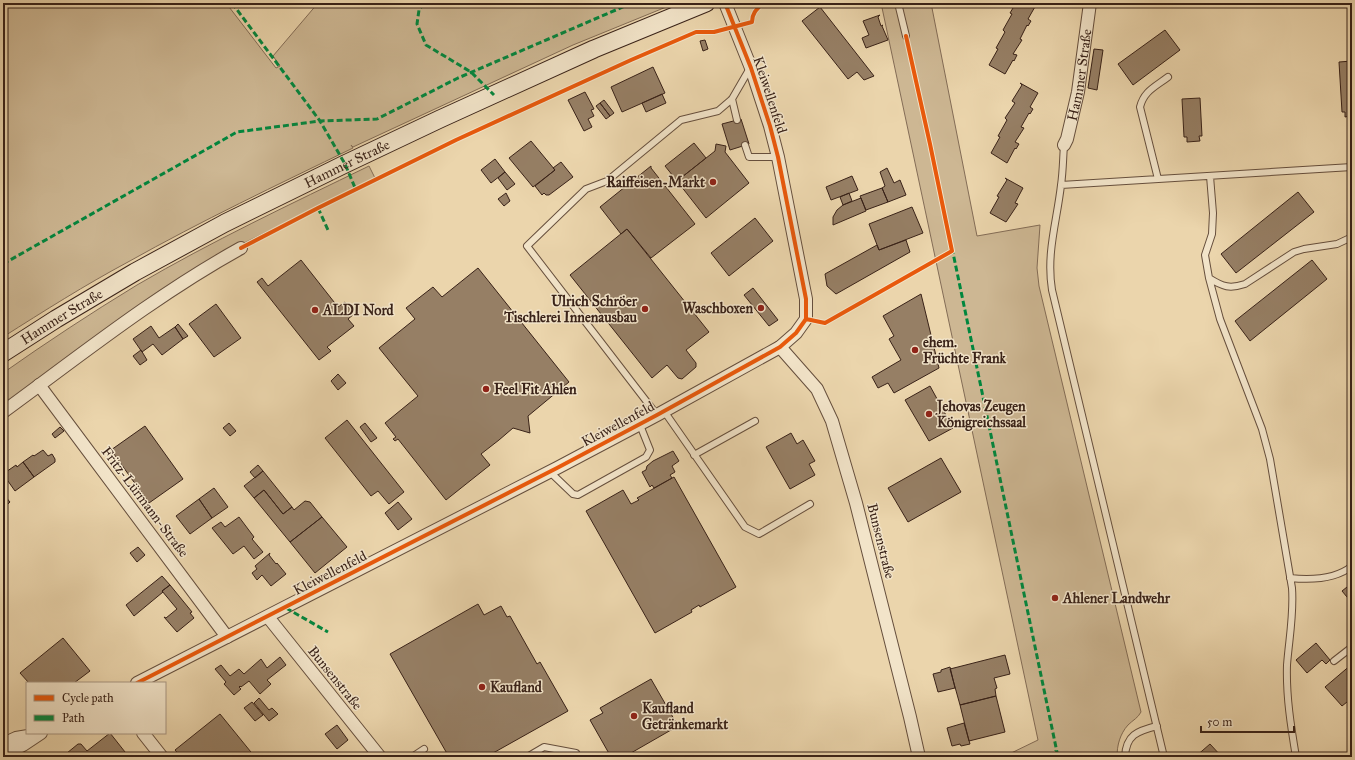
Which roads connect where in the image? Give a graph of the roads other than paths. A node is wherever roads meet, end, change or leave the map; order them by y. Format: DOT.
graph roads {
  1 [pos="706,3"];
  2 [pos="725,3"];
  3 [pos="898,3"];
  4 [pos="1090,3"];
  5 [pos="906,36"];
  6 [pos="751,68"];
  7 [pos="1168,78"];
  8 [pos="732,99"];
  9 [pos="737,120"];
  10 [pos="745,145"];
  11 [pos="1064,145"];
  12 [pos="778,157"];
  13 [pos="1352,167"];
  14 [pos="1210,176"];
  15 [pos="1158,179"];
  16 [pos="1061,185"];
  17 [pos="1352,237"];
  18 [pos="241,248"];
  19 [pos="1209,278"];
  20 [pos="780,347"];
  21 [pos="3,353"];
  22 [pos="39,385"];
  23 [pos="3,412"];
  24 [pos="660,413"];
  25 [pos="755,421"];
  26 [pos="640,425"];
  27 [pos="694,455"];
  28 [pos="550,472"];
  29 [pos="810,504"];
  30 [pos="1352,566"];
  31 [pos="1290,578"];
  32 [pos="268,617"];
  33 [pos="227,637"];
  34 [pos="1352,647"];
  35 [pos="1334,661"];
  36 [pos="139,682"];
  37 [pos="1157,726"];
  38 [pos="39,734"];
  39 [pos="144,734"];
  40 [pos="3,744"];
  41 [pos="424,750"];
  42 [pos="576,753"];
  43 [pos="3,755"];
  44 [pos="162,757"];
  45 [pos="380,757"];
  46 [pos="412,757"];
  47 [pos="527,757"];
  48 [pos="919,757"];
  49 [pos="1125,757"];
  50 [pos="1164,757"];
  51 [pos="1296,757"];
  1 -- 21 [label="main road, Hammer Straße"];
  2 -- 6 [label="street, Kleiwellenfeld"];
  3 -- 5 [label="lane"];
  4 -- 11 [label="street, Hammer Straße"];
  6 -- 8 [label="lane"];
  6 -- 12 [label="street, Kleiwellenfeld"];
  7 -- 15 [label="lane"];
  8 -- 9 [label="lane"];
  8 -- 24 [label="lane"];
  10 -- 12 [label="lane"];
  11 -- 16 [label="lane"];
  12 -- 20 [label="street, Kleiwellenfeld"];
  13 -- 14 [label="lane"];
  14 -- 15 [label="lane"];
  14 -- 19 [label="lane"];
  15 -- 16 [label="lane"];
  16 -- 37 [label="lane"];
  17 -- 19 [label="lane"];
  18 -- 22 [label="street"];
  19 -- 31 [label="lane"];
  20 -- 24 [label="street, Kleiwellenfeld"];
  20 -- 48 [label="street, Bunsenstraße"];
  22 -- 23 [label="street"];
  22 -- 33 [label="street, Fritz-Lürmann-Straße"];
  24 -- 26 [label="street, Kleiwellenfeld"];
  24 -- 27 [label="lane"];
  25 -- 27 [label="lane"];
  26 -- 28 [label="street, Kleiwellenfeld"];
  26 -- 28 [label="lane"];
  27 -- 29 [label="lane"];
  28 -- 32 [label="street, Kleiwellenfeld"];
  30 -- 31 [label="lane"];
  31 -- 51 [label="lane"];
  32 -- 33 [label="street, Kleiwellenfeld"];
  32 -- 45 [label="street, Bunsenstraße"];
  33 -- 36 [label="street, Kleiwellenfeld"];
  34 -- 35 [label="lane"];
  37 -- 49 [label="lane"];
  37 -- 50 [label="lane"];
  38 -- 40 [label="street"];
  38 -- 43 [label="street"];
  39 -- 44 [label="street"];
  41 -- 46 [label="lane"];
  42 -- 47 [label="lane"];
}
